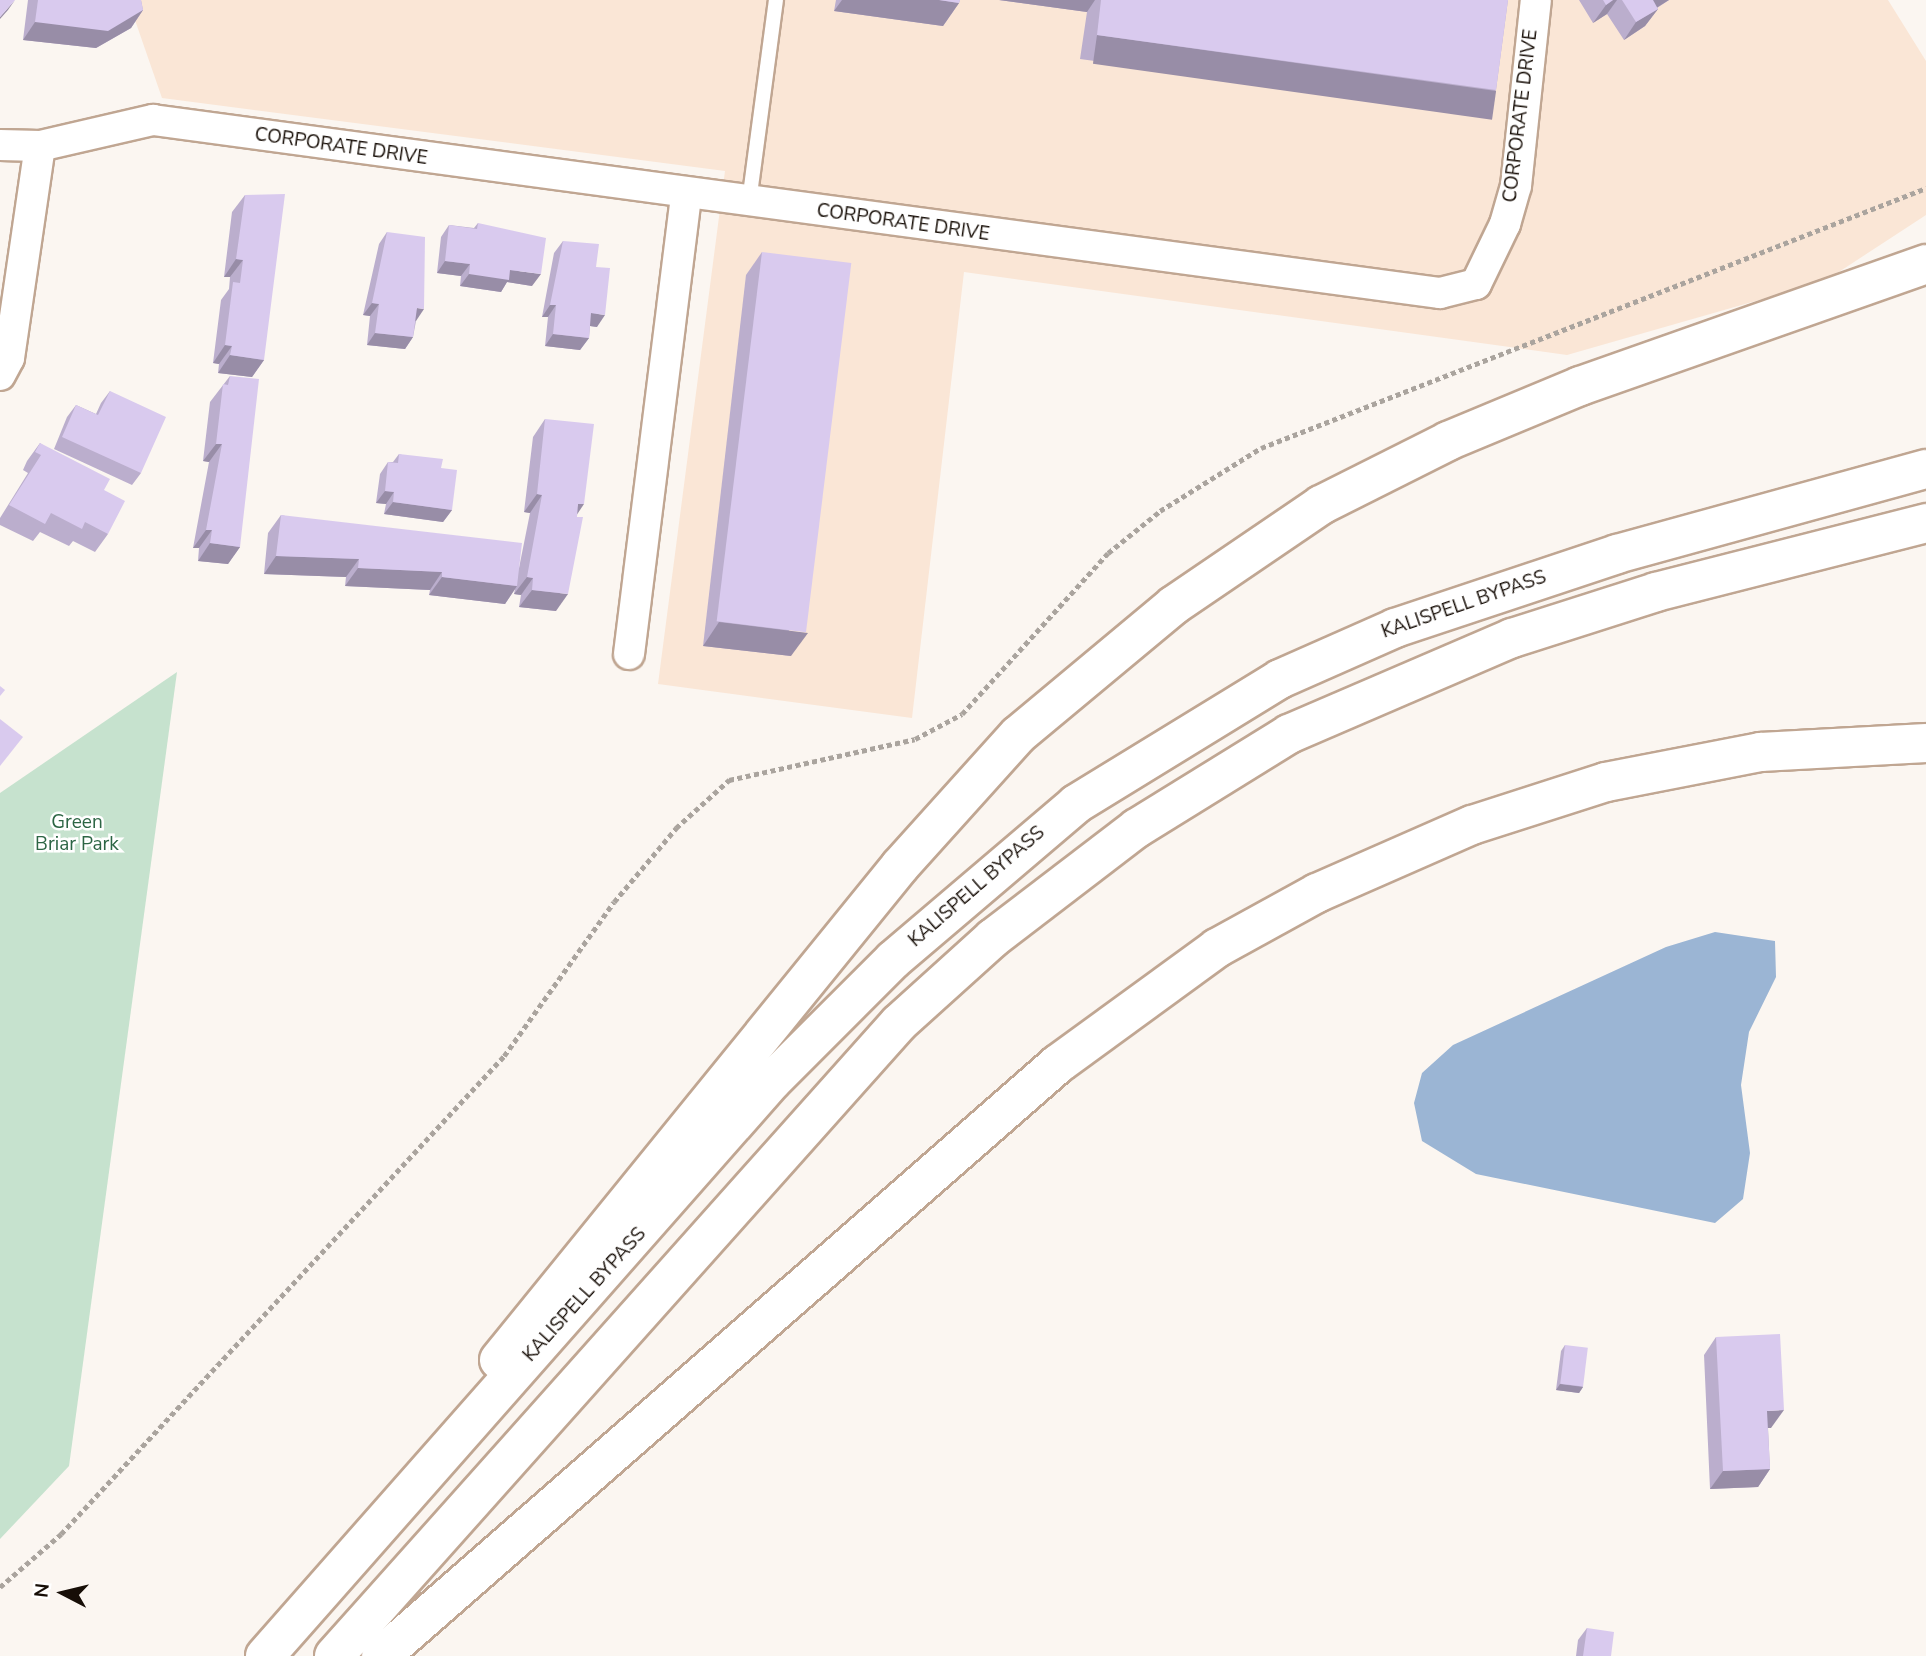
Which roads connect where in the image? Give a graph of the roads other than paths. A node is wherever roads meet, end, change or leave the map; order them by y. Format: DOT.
graph roads {
  1 [pos="776,0"];
  2 [pos="1535,0"];
  3 [pos="0,145"];
  4 [pos="40,146"];
  5 [pos="687,194"];
  6 [pos="749,202"];
  7 [pos="1926,264"];
  8 [pos="0,375"];
  9 [pos="1926,469"];
  10 [pos="1926,523"];
  11 [pos="629,654"];
  12 [pos="1926,743"];
  13 [pos="439,1459"];
  14 [pos="265,1656"];
  15 [pos="334,1656"];
  16 [pos="381,1656"];
  1 -- 6 [label="lane"];
  2 -- 6 [label="street, CORPORATE DRIVE"];
  3 -- 4 [label="street, CORPORATE DRIVE"];
  4 -- 5 [label="street, CORPORATE DRIVE"];
  4 -- 8 [label="street"];
  5 -- 6 [label="street, CORPORATE DRIVE"];
  5 -- 11 [label="street"];
  7 -- 13 [label="highway"];
  9 -- 13 [label="highway, KALISPELL BYPASS"];
  10 -- 15 [label="highway"];
  12 -- 16 [label="highway"];
  13 -- 14 [label="highway, KALISPELL BYPASS"];
}
